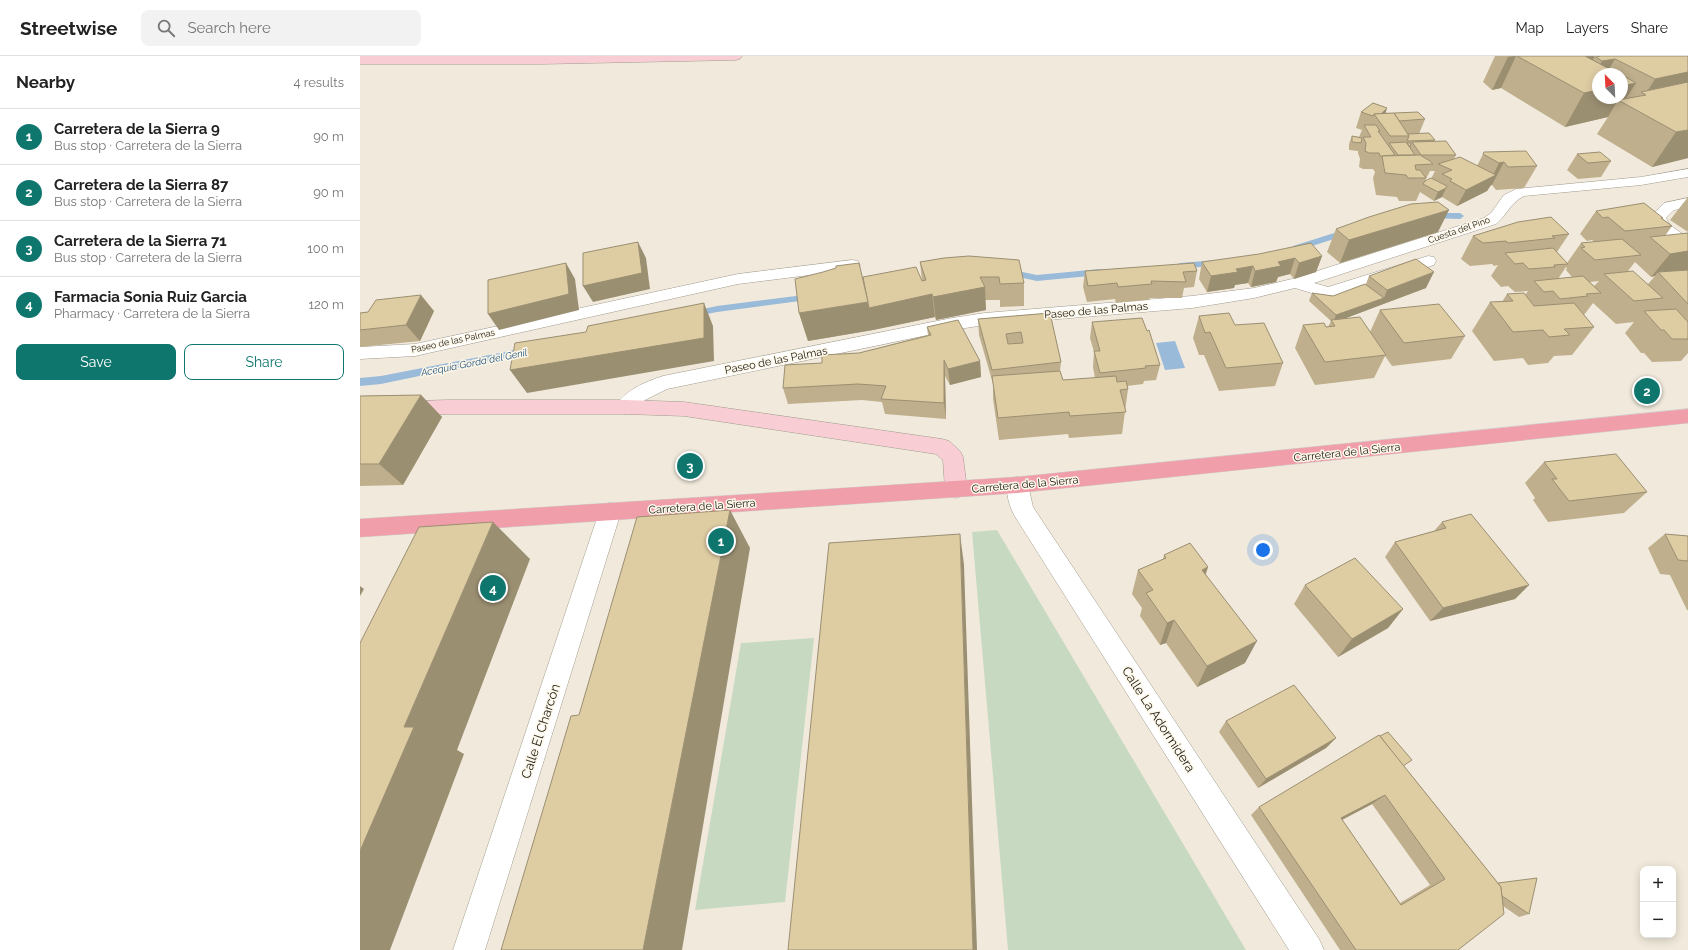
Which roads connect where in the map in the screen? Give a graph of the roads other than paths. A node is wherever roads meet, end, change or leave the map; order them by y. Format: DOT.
graph roads {
  1 [pos="736,56"];
  2 [pos="360,60"];
  3 [pos="1688,173"];
  4 [pos="1688,203"];
  5 [pos="1688,246"];
  6 [pos="1428,261"];
  7 [pos="852,265"];
  8 [pos="1296,283"];
  9 [pos="360,353"];
  10 [pos="624,407"];
  11 [pos="360,410"];
  12 [pos="1688,416"];
  13 [pos="1017,485"];
  14 [pos="956,489"];
  15 [pos="610,512"];
  16 [pos="360,528"];
  17 [pos="470,950"];
  18 [pos="1308,950"];
  1 -- 2 [label="street"];
  3 -- 8 [label="street, Cuesta del Pino"];
  4 -- 5 [label="street"];
  6 -- 8 [label="street"];
  7 -- 9 [label="street, Paseo de las Palmas"];
  8 -- 10 [label="street, Paseo de las Palmas"];
  10 -- 11 [label="street"];
  10 -- 14 [label="street"];
  12 -- 13 [label="main road, Carretera de la Sierra"];
  13 -- 14 [label="main road, Carretera de la Sierra"];
  13 -- 18 [label="street, Calle La Adormidera"];
  14 -- 15 [label="main road, Carretera de la Sierra"];
  15 -- 16 [label="main road, Carretera de la Sierra"];
  15 -- 17 [label="street, Calle El Charcón"];
}
